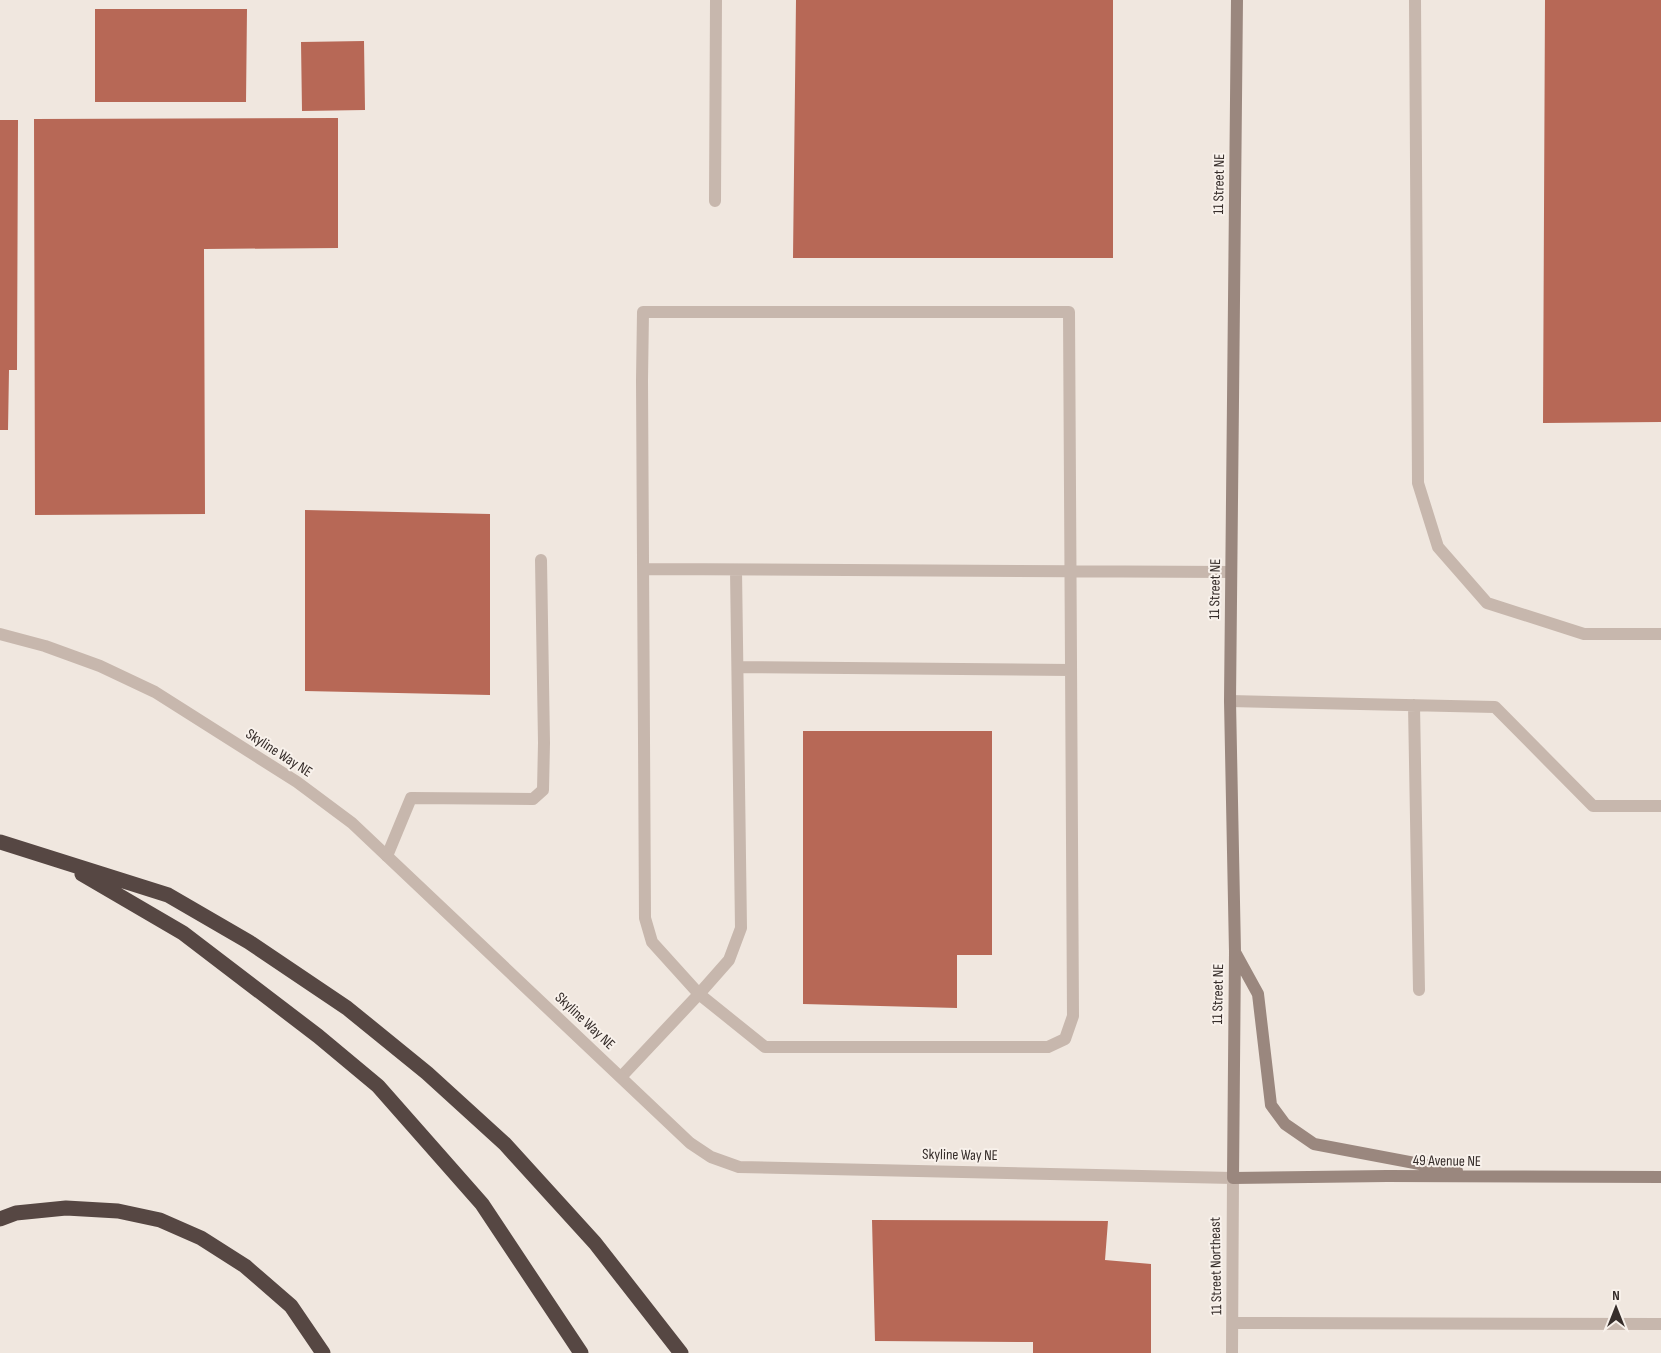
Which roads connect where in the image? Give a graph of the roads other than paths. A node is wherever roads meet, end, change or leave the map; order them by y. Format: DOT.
graph roads {
  1 [pos="716,0"];
  2 [pos="1237,0"];
  3 [pos="1415,0"];
  4 [pos="715,201"];
  5 [pos="541,560"];
  6 [pos="643,569"];
  7 [pos="736,570"];
  8 [pos="1070,571"];
  9 [pos="1232,572"];
  10 [pos="0,634"];
  11 [pos="1661,634"];
  12 [pos="738,667"];
  13 [pos="1071,670"];
  14 [pos="1230,701"];
  15 [pos="1414,705"];
  16 [pos="1661,806"];
  17 [pos="0,842"];
  18 [pos="387,856"];
  19 [pos="57,859"];
  20 [pos="1235,952"];
  21 [pos="1418,990"];
  22 [pos="699,994"];
  23 [pos="621,1077"];
  24 [pos="1661,1177"];
  25 [pos="1232,1178"];
  26 [pos="1492,1178"];
  27 [pos="0,1219"];
  28 [pos="1233,1323"];
  29 [pos="1661,1324"];
  30 [pos="323,1353"];
  31 [pos="581,1353"];
  32 [pos="681,1353"];
  33 [pos="1232,1353"];
  1 -- 4 [label="street"];
  2 -- 9 [label="street, 11 Street NE"];
  3 -- 11 [label="street"];
  5 -- 18 [label="street"];
  6 -- 7 [label="street"];
  6 -- 8 [label="street"];
  6 -- 22 [label="street"];
  7 -- 8 [label="street"];
  7 -- 12 [label="street"];
  8 -- 9 [label="street"];
  8 -- 13 [label="street"];
  9 -- 14 [label="street, 11 Street NE"];
  10 -- 18 [label="street, Skyline Way NE"];
  12 -- 13 [label="street"];
  12 -- 22 [label="street"];
  13 -- 22 [label="street"];
  14 -- 15 [label="street"];
  14 -- 20 [label="street, 11 Street NE"];
  15 -- 16 [label="street"];
  15 -- 21 [label="street"];
  17 -- 19 [label="highway"];
  18 -- 23 [label="street, Skyline Way NE"];
  19 -- 31 [label="highway"];
  19 -- 32 [label="highway"];
  20 -- 25 [label="street, 11 Street NE"];
  20 -- 26 [label="street"];
  22 -- 23 [label="street"];
  23 -- 25 [label="street, Skyline Way NE"];
  24 -- 26 [label="street, 49 Avenue NE"];
  25 -- 26 [label="street, 49 Avenue NE"];
  25 -- 28 [label="street, 11 Street Northeast"];
  27 -- 30 [label="highway"];
  28 -- 29 [label="street"];
  28 -- 33 [label="street, 11 Street Northeast"];
}
